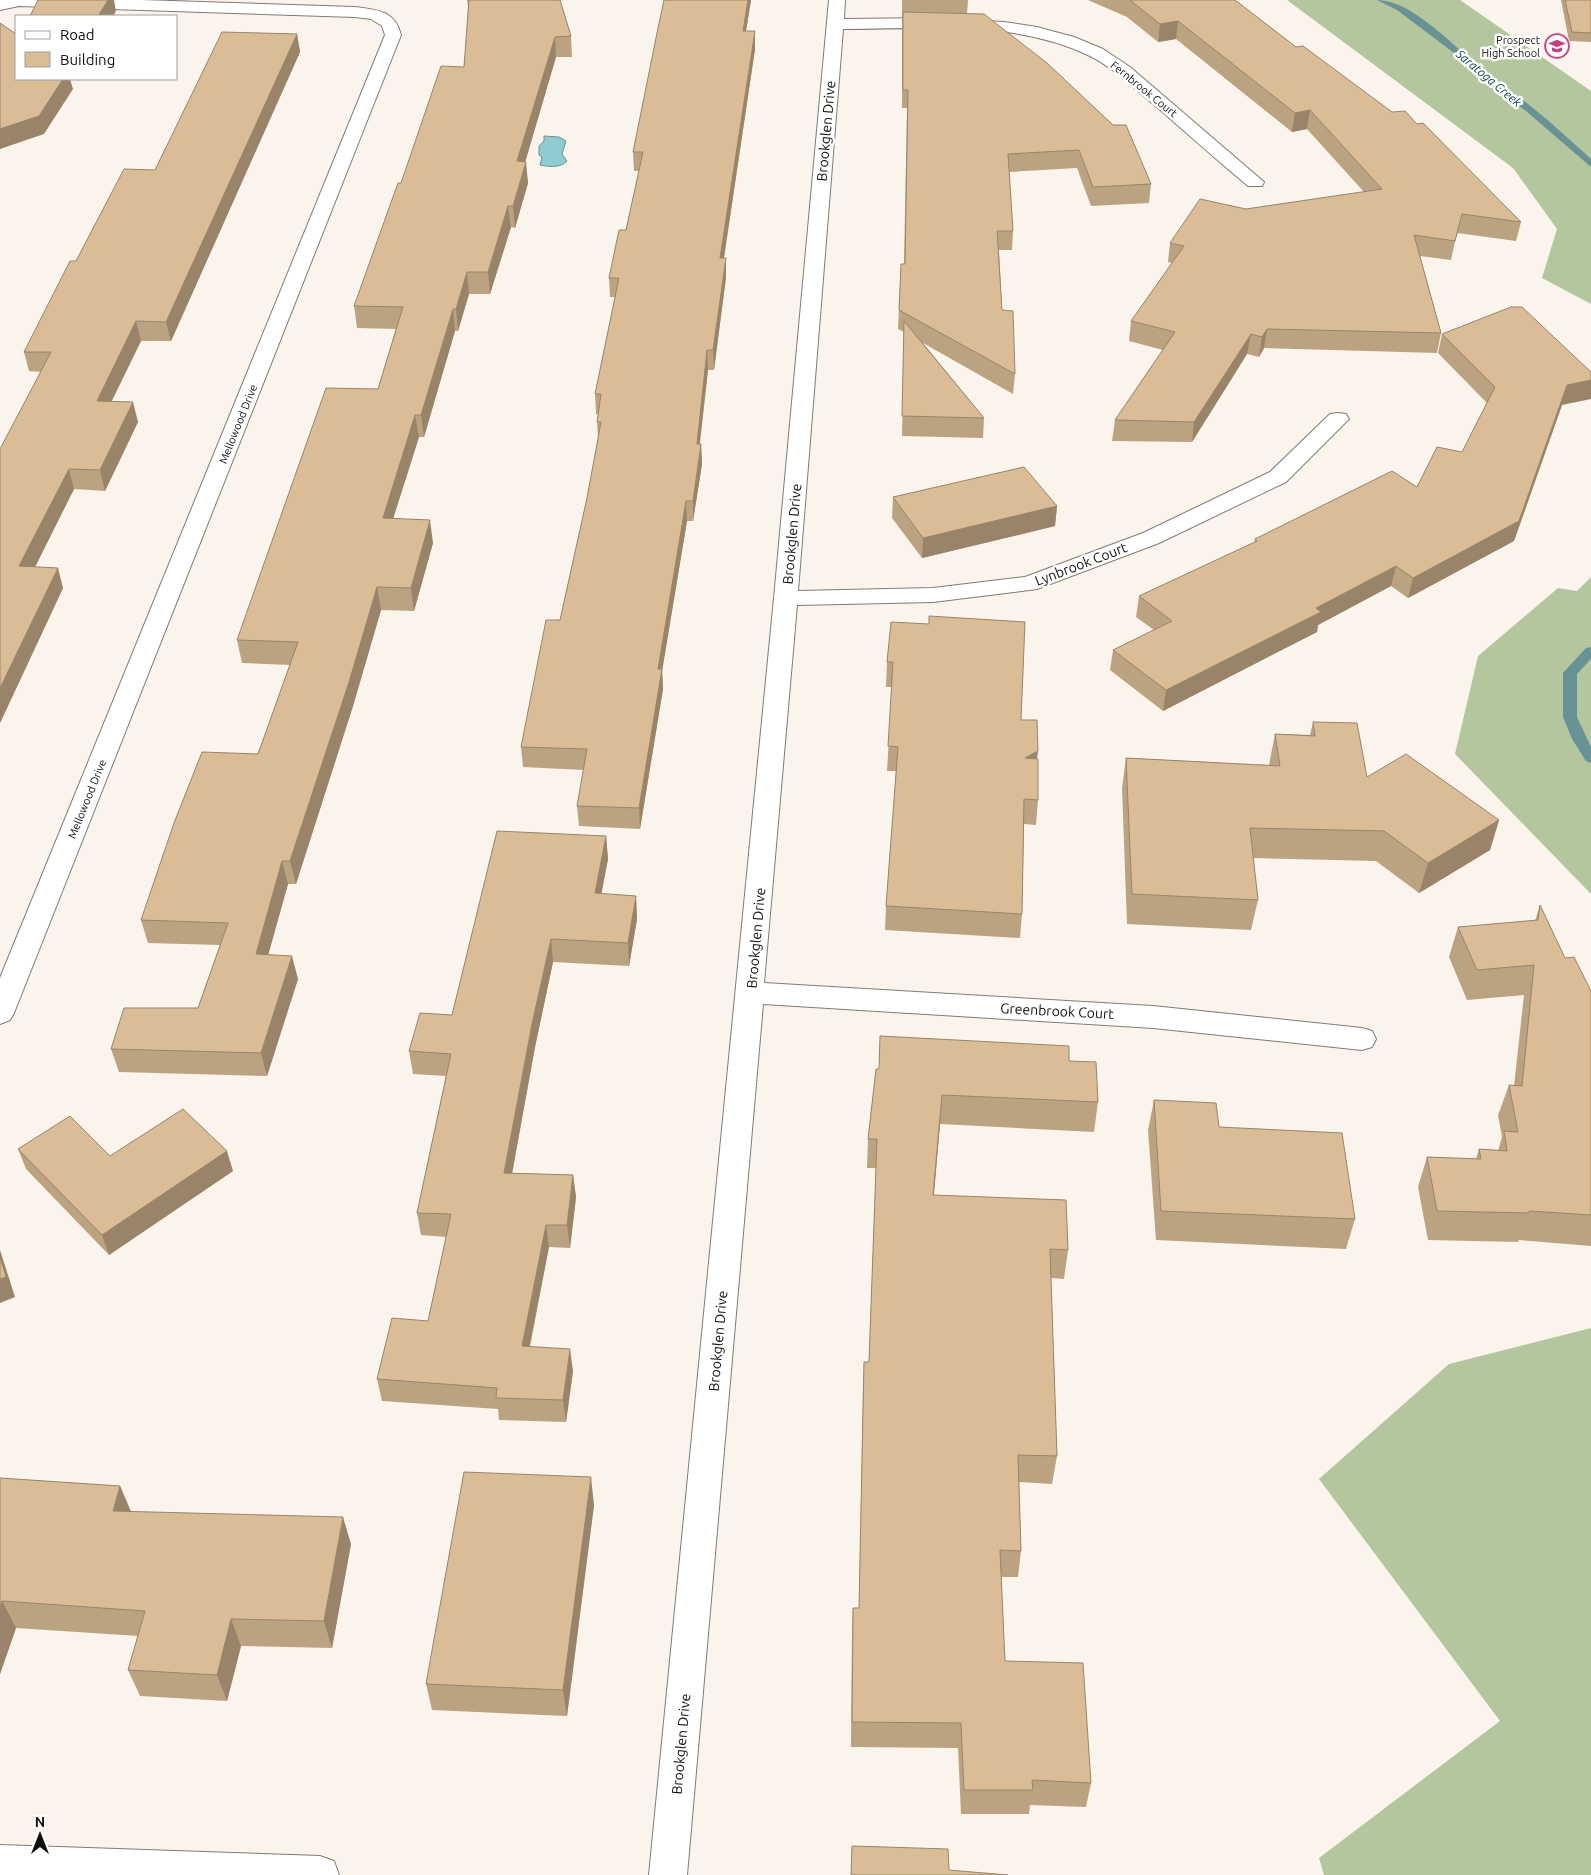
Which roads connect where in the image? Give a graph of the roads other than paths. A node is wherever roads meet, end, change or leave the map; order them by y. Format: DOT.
graph roads {
  1 [pos="188,2"];
  2 [pos="0,5"];
  3 [pos="836,12"];
  4 [pos="1255,182"];
  5 [pos="1338,419"];
  6 [pos="786,598"];
  7 [pos="751,993"];
  8 [pos="0,1014"];
  9 [pos="1362,1039"];
  10 [pos="0,1864"];
  11 [pos="320,1875"];
  12 [pos="668,1875"];
  1 -- 2 [label="street, Mellowood Drive"];
  1 -- 8 [label="street, Mellowood Drive"];
  3 -- 4 [label="street, Fernbrook Court"];
  3 -- 6 [label="street, Brookglen Drive"];
  5 -- 6 [label="street, Lynbrook Court"];
  6 -- 7 [label="street, Brookglen Drive"];
  7 -- 9 [label="street, Greenbrook Court"];
  7 -- 12 [label="street, Brookglen Drive"];
  10 -- 11 [label="street"];
}
